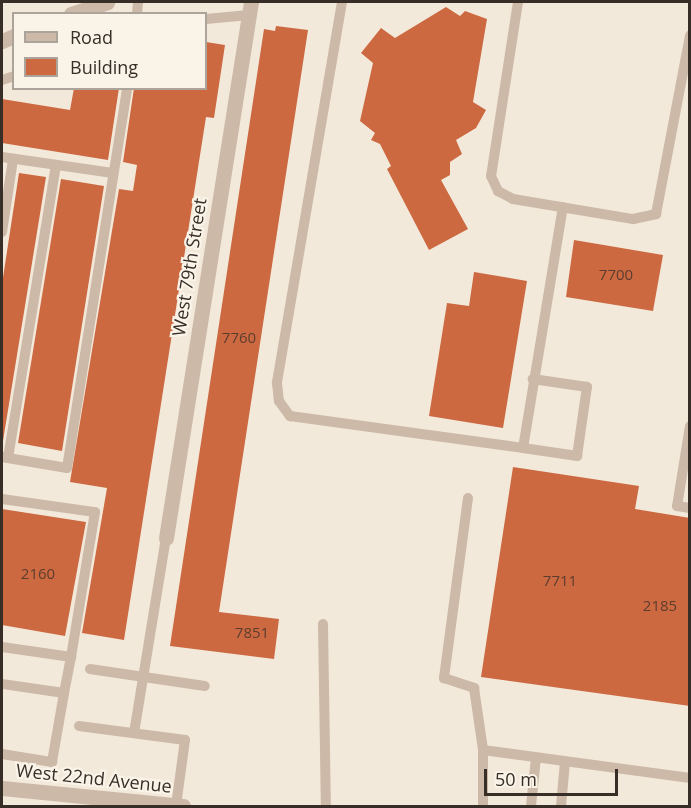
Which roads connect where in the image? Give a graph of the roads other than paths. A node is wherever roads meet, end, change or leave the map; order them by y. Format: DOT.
graph roads {
  1 [pos="107,2"];
  2 [pos="342,2"];
  3 [pos="518,2"];
  4 [pos="250,8"];
  5 [pos="77,12"];
  6 [pos="207,19"];
  7 [pos="690,34"];
  8 [pos="127,90"];
  9 [pos="7,158"];
  10 [pos="56,165"];
  11 [pos="113,173"];
  12 [pos="563,207"];
  13 [pos="2,232"];
  14 [pos="533,379"];
  15 [pos="690,426"];
  16 [pos="523,448"];
  17 [pos="5,457"];
  18 [pos="468,498"];
  19 [pos="2,499"];
  20 [pos="690,508"];
  21 [pos="166,538"];
  22 [pos="324,624"];
  23 [pos="2,647"];
  24 [pos="71,657"];
  25 [pos="90,669"];
  26 [pos="144,677"];
  27 [pos="2,684"];
  28 [pos="205,686"];
  29 [pos="64,693"];
  30 [pos="79,726"];
  31 [pos="134,733"];
  32 [pos="483,750"];
  33 [pos="2,754"];
  34 [pos="536,758"];
  35 [pos="565,762"];
  36 [pos="690,778"];
  37 [pos="2,788"];
  38 [pos="54,801"];
  39 [pos="176,806"];
  40 [pos="183,807"];
  41 [pos="326,807"];
  42 [pos="483,807"];
  43 [pos="531,807"];
  44 [pos="561,807"];
  1 -- 5 [label="street"];
  2 -- 16 [label="lane"];
  3 -- 12 [label="lane"];
  4 -- 6 [label="lane"];
  4 -- 21 [label="street, West 79th Street"];
  7 -- 12 [label="lane"];
  8 -- 11 [label="lane"];
  9 -- 10 [label="lane"];
  9 -- 13 [label="lane"];
  10 -- 11 [label="lane"];
  10 -- 17 [label="lane"];
  11 -- 17 [label="lane"];
  12 -- 14 [label="lane"];
  14 -- 16 [label="lane"];
  14 -- 16 [label="lane"];
  15 -- 20 [label="lane"];
  18 -- 32 [label="lane"];
  19 -- 24 [label="lane"];
  21 -- 26 [label="lane"];
  22 -- 41 [label="lane"];
  23 -- 24 [label="lane"];
  24 -- 29 [label="lane"];
  25 -- 26 [label="lane"];
  26 -- 28 [label="lane"];
  26 -- 31 [label="lane"];
  27 -- 29 [label="lane"];
  29 -- 33 [label="lane"];
  30 -- 31 [label="lane"];
  31 -- 39 [label="lane"];
  32 -- 34 [label="lane"];
  32 -- 42 [label="lane"];
  34 -- 35 [label="lane"];
  34 -- 43 [label="lane"];
  35 -- 36 [label="lane"];
  35 -- 44 [label="lane"];
  37 -- 38 [label="street, West 22nd Avenue"];
  38 -- 39 [label="street, West 22nd Avenue"];
  39 -- 40 [label="street, West 22nd Avenue"];
}
